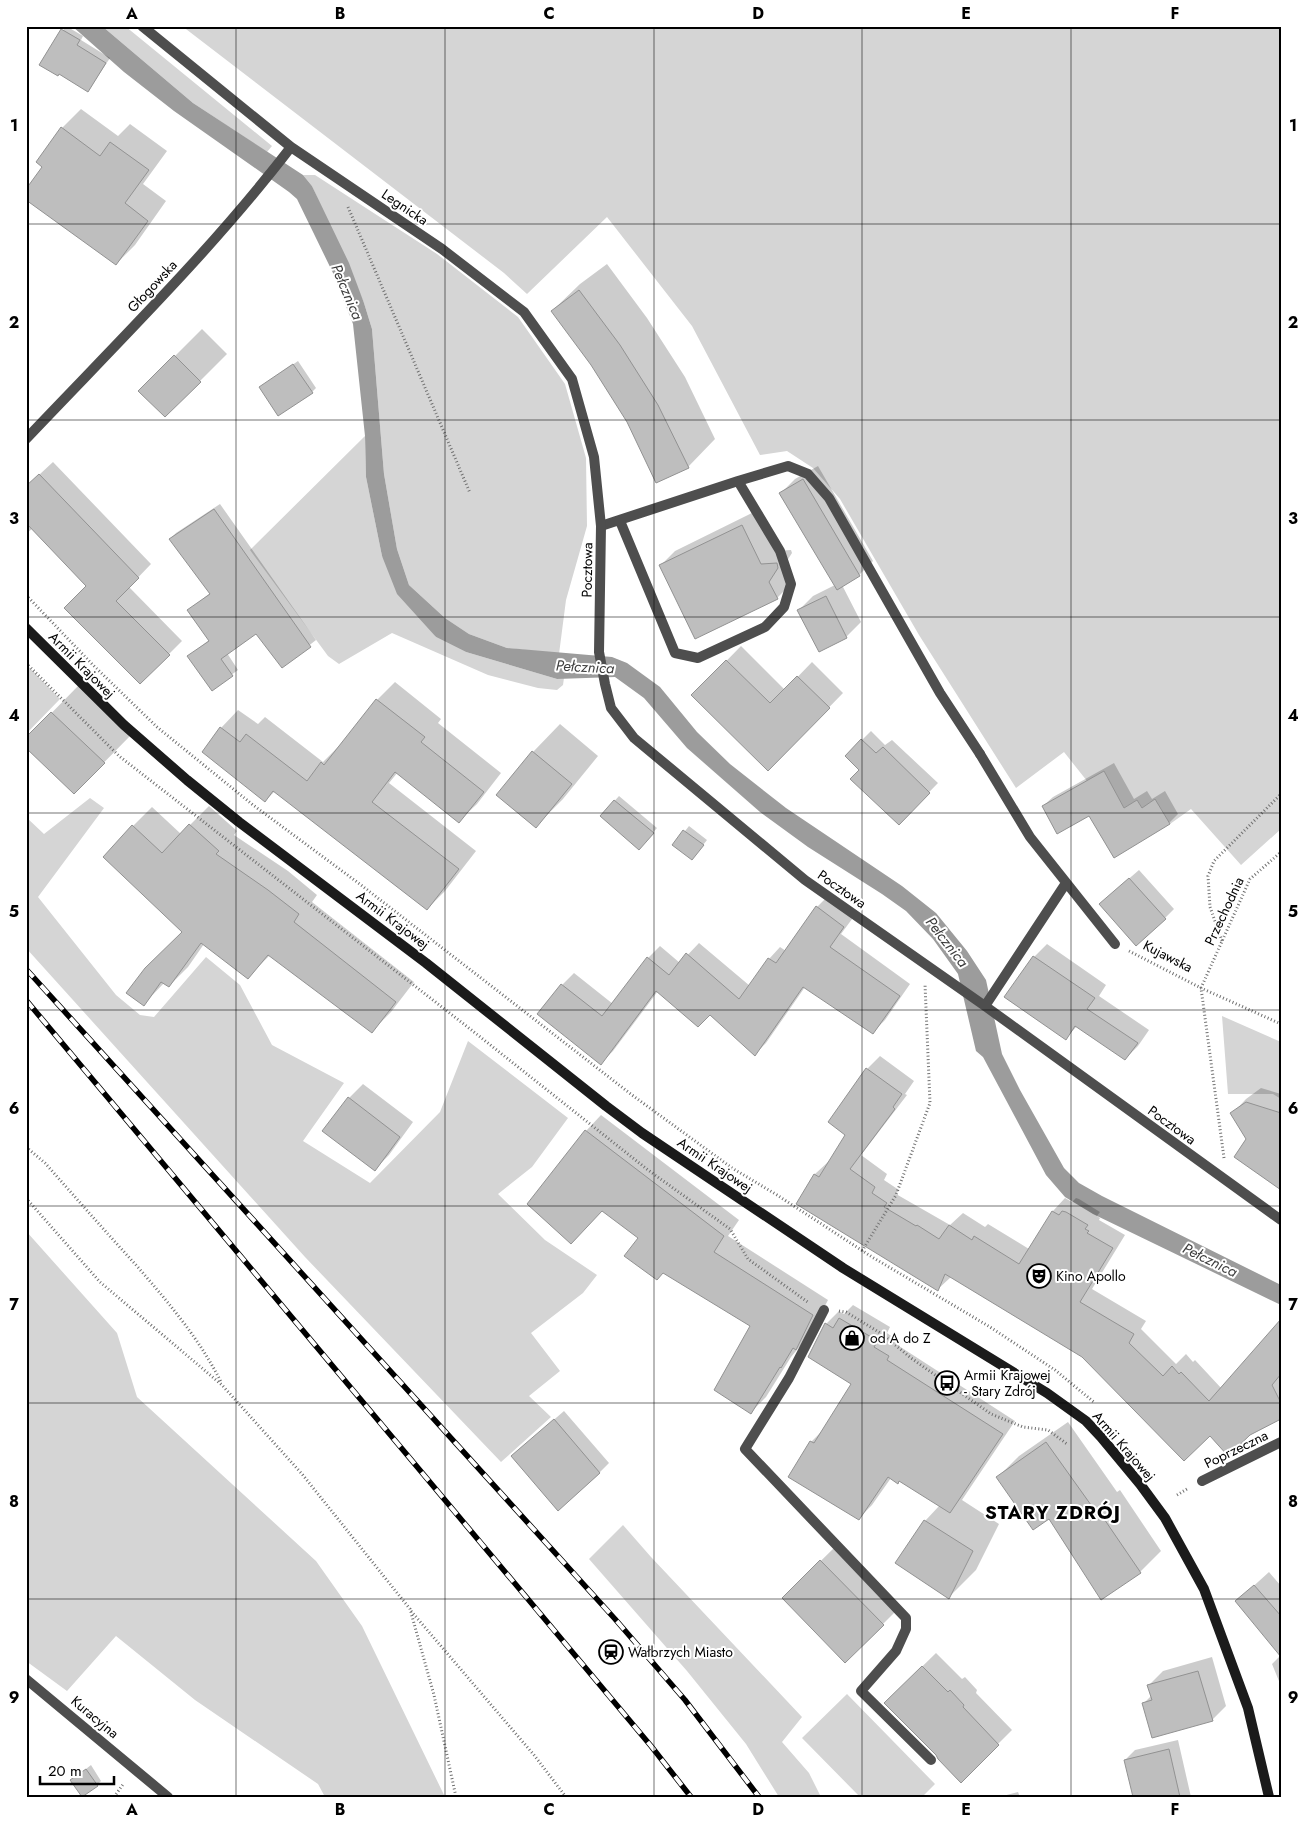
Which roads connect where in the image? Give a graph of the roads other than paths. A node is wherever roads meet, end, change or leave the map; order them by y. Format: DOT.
graph roads {
  1 [pos="142,26"];
  2 [pos="291,146"];
  3 [pos="26,439"];
  4 [pos="594,457"];
  5 [pos="738,481"];
  6 [pos="620,521"];
  7 [pos="602,526"];
  8 [pos="26,628"];
  9 [pos="1066,883"];
  10 [pos="1115,944"];
  11 [pos="985,1006"];
  12 [pos="1281,1220"];
  13 [pos="824,1310"];
  14 [pos="1281,1442"];
  15 [pos="1202,1481"];
  16 [pos="26,1679"];
  17 [pos="931,1760"];
  18 [pos="168,1797"];
  19 [pos="1269,1797"];
  1 -- 2 [label="street, Legnicka"];
  2 -- 3 [label="street, Głogowska"];
  2 -- 4 [label="street, Legnicka"];
  4 -- 7 [label="street, Pocztowa"];
  5 -- 6 [label="street"];
  5 -- 6 [label="street"];
  5 -- 9 [label="street"];
  6 -- 7 [label="street"];
  7 -- 11 [label="street, Pocztowa"];
  8 -- 19 [label="main road, Armii Krajowej"];
  9 -- 10 [label="street"];
  9 -- 11 [label="street"];
  11 -- 12 [label="street, Pocztowa"];
  13 -- 17 [label="street"];
  14 -- 15 [label="street, Poprzeczna"];
  16 -- 18 [label="street, Kuracyjna"];
}
